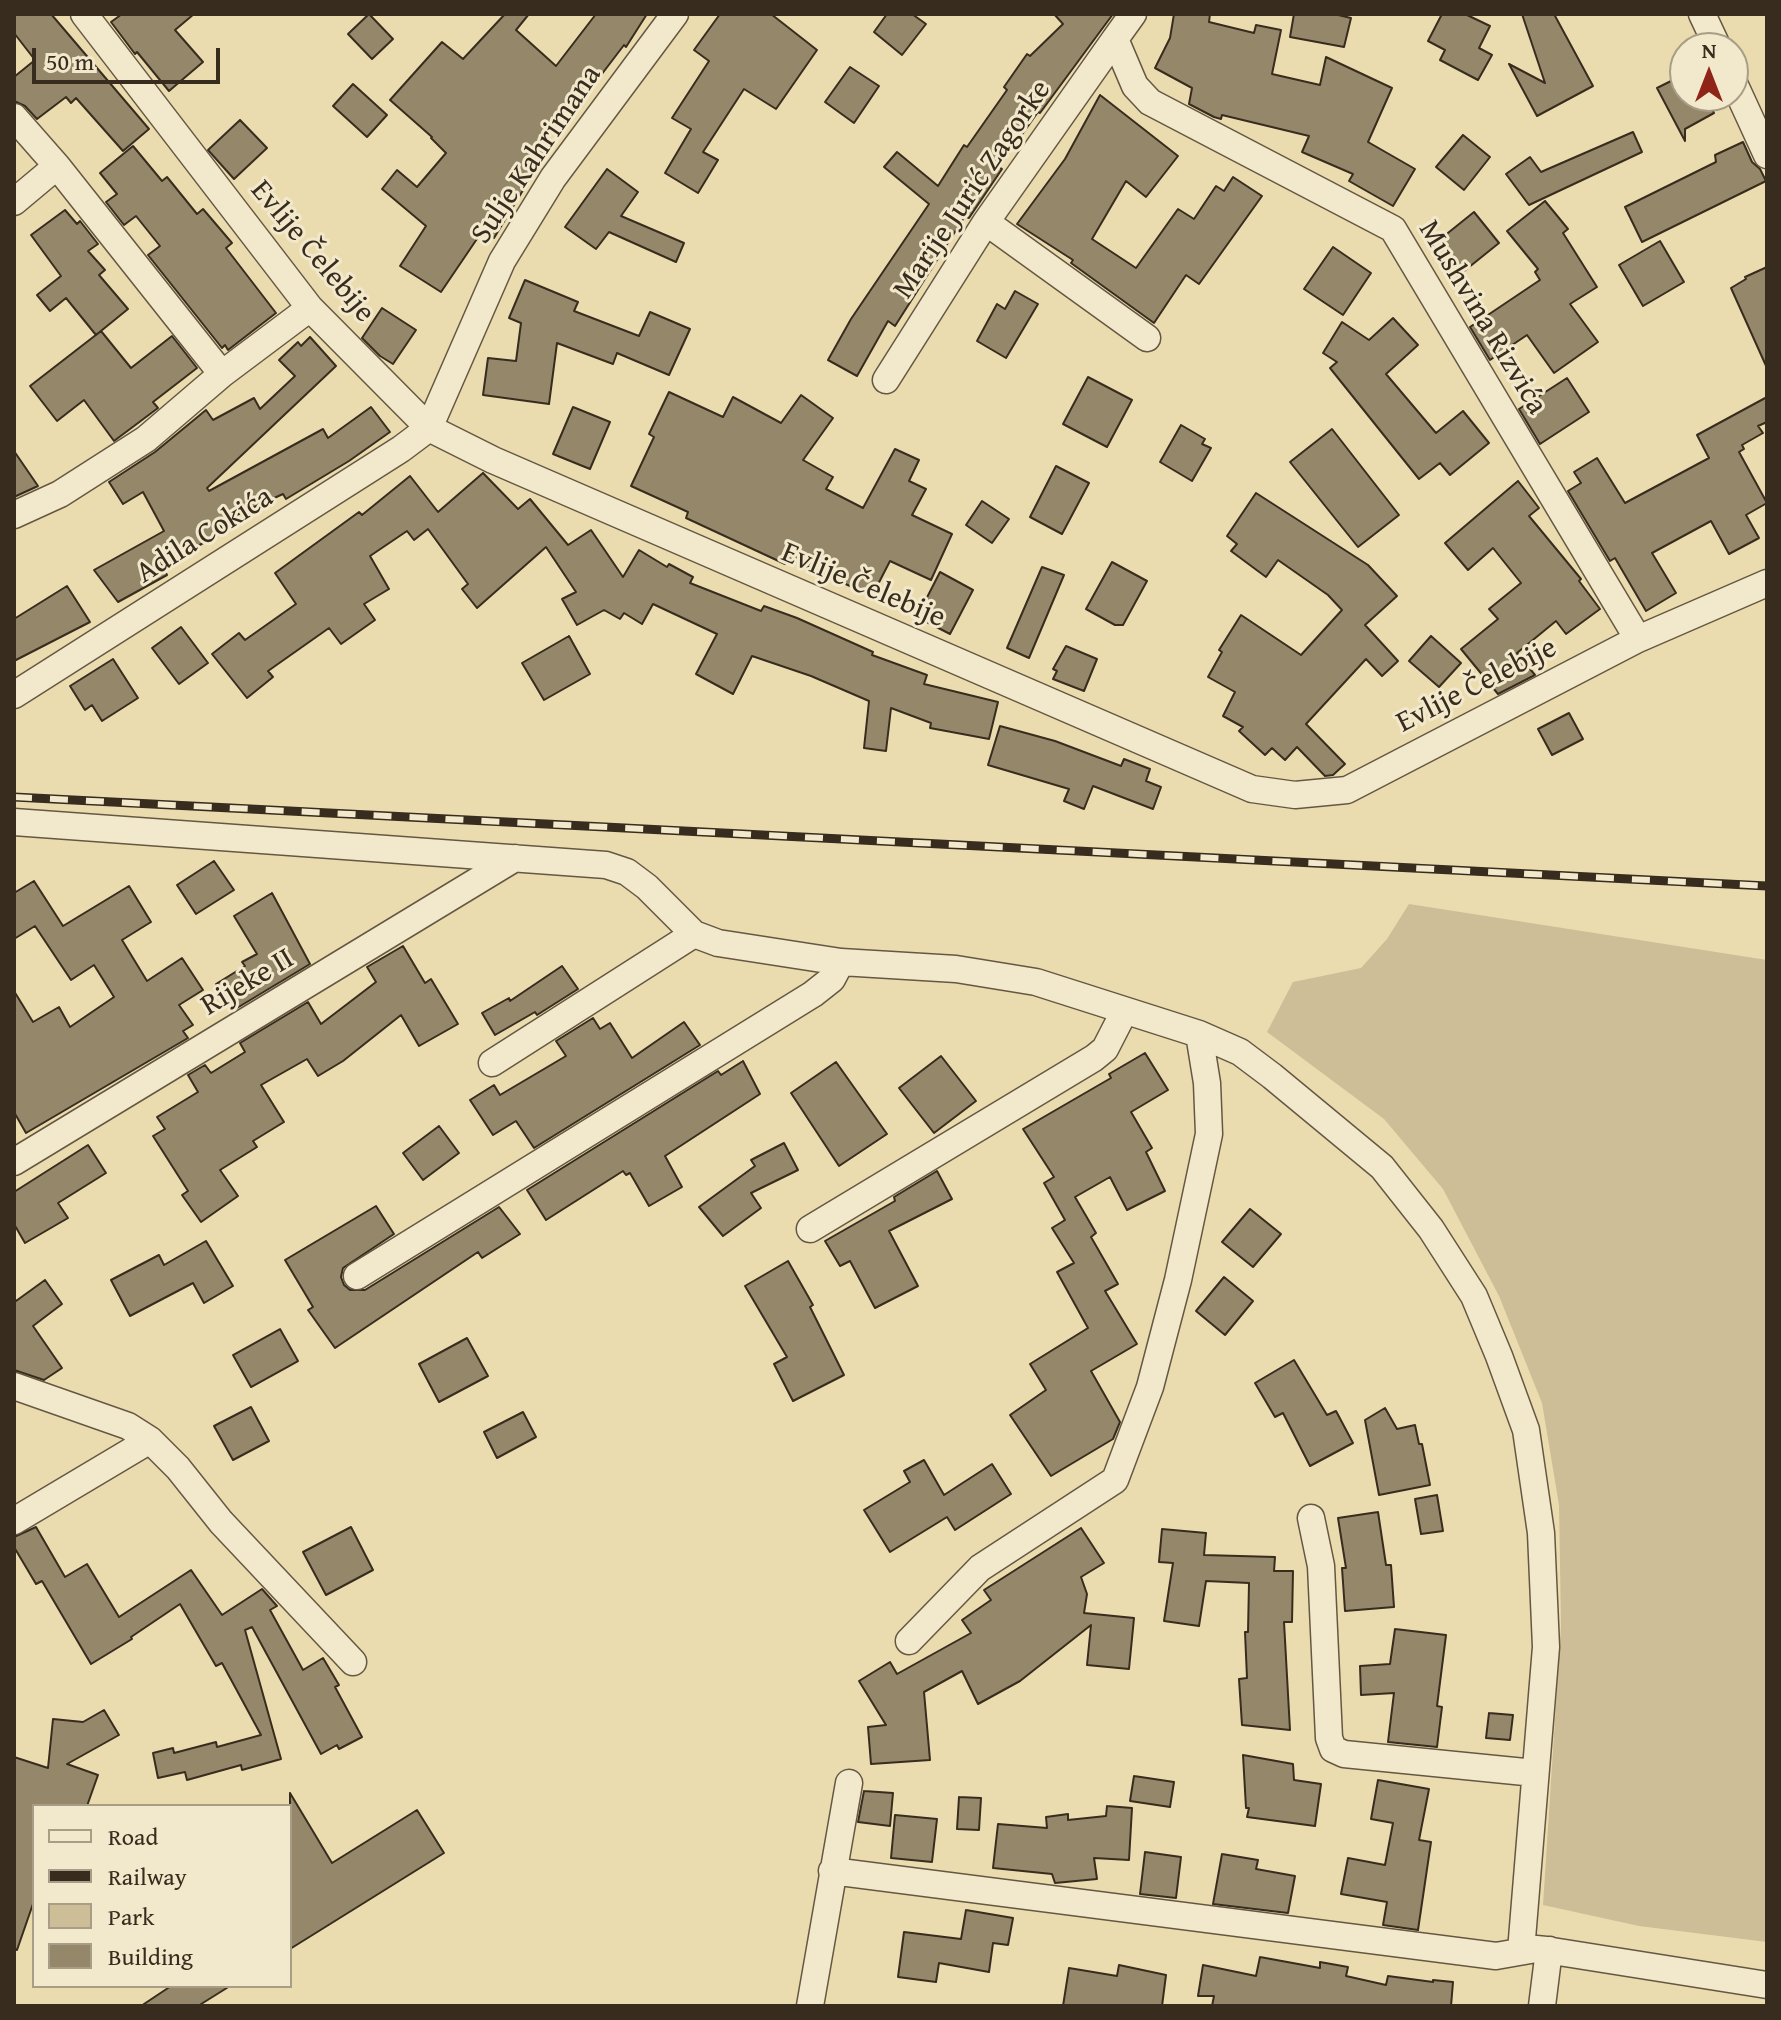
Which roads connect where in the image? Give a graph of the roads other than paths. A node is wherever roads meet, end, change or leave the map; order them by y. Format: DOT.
graph roads {
  1 [pos="84,14"];
  2 [pos="675,14"];
  3 [pos="1133,14"];
  4 [pos="1115,39"];
  5 [pos="1747,112"];
  6 [pos="14,117"];
  7 [pos="1767,155"];
  8 [pos="57,166"];
  9 [pos="14,202"];
  10 [pos="986,222"];
  11 [pos="310,308"];
  12 [pos="1147,338"];
  13 [pos="222,374"];
  14 [pos="886,380"];
  15 [pos="429,428"];
  16 [pos="14,515"];
  17 [pos="1767,583"];
  18 [pos="1638,639"];
  19 [pos="14,695"];
  20 [pos="14,822"];
  21 [pos="515,858"];
  22 [pos="694,934"];
  23 [pos="841,962"];
  24 [pos="1124,1012"];
  25 [pos="1199,1034"];
  26 [pos="492,1063"];
  27 [pos="14,1162"];
  28 [pos="810,1229"];
  29 [pos="357,1276"];
  30 [pos="14,1386"];
  31 [pos="150,1440"];
  32 [pos="1311,1518"];
  33 [pos="14,1521"];
  34 [pos="909,1641"];
  35 [pos="353,1662"];
  36 [pos="1535,1773"];
  37 [pos="849,1783"];
  38 [pos="832,1871"];
  39 [pos="1549,1950"];
  40 [pos="1521,1951"];
  41 [pos="1767,1985"];
  42 [pos="810,2006"];
  43 [pos="1542,2006"];
  1 -- 11 [label="street, Evlije Čelebije"];
  2 -- 15 [label="street, Sulje Kahrimana"];
  3 -- 4 [label="street"];
  4 -- 10 [label="street, Marije Jurić Zagorke"];
  4 -- 18 [label="street, Mushvina Rizvića"];
  5 -- 7 [label="street"];
  6 -- 8 [label="street"];
  8 -- 9 [label="street"];
  8 -- 13 [label="street"];
  10 -- 12 [label="street"];
  10 -- 14 [label="street, Marije Jurić Zagorke"];
  11 -- 13 [label="street"];
  11 -- 15 [label="street, Evlije Čelebije"];
  13 -- 16 [label="street"];
  15 -- 18 [label="street, Evlije Čelebije"];
  15 -- 19 [label="street, Adila Cokića"];
  17 -- 18 [label="street, Evlije Čelebije"];
  20 -- 21 [label="street"];
  21 -- 22 [label="street"];
  21 -- 27 [label="street, Rijeke II"];
  22 -- 23 [label="street"];
  22 -- 26 [label="street"];
  23 -- 24 [label="street"];
  23 -- 29 [label="street"];
  24 -- 25 [label="street"];
  24 -- 28 [label="street"];
  25 -- 34 [label="street"];
  25 -- 36 [label="street"];
  30 -- 31 [label="street"];
  31 -- 33 [label="street"];
  31 -- 35 [label="street"];
  32 -- 36 [label="street"];
  36 -- 40 [label="street"];
  37 -- 38 [label="street"];
  38 -- 40 [label="street"];
  38 -- 42 [label="street"];
  39 -- 40 [label="street"];
  39 -- 41 [label="street"];
  39 -- 43 [label="street"];
}
